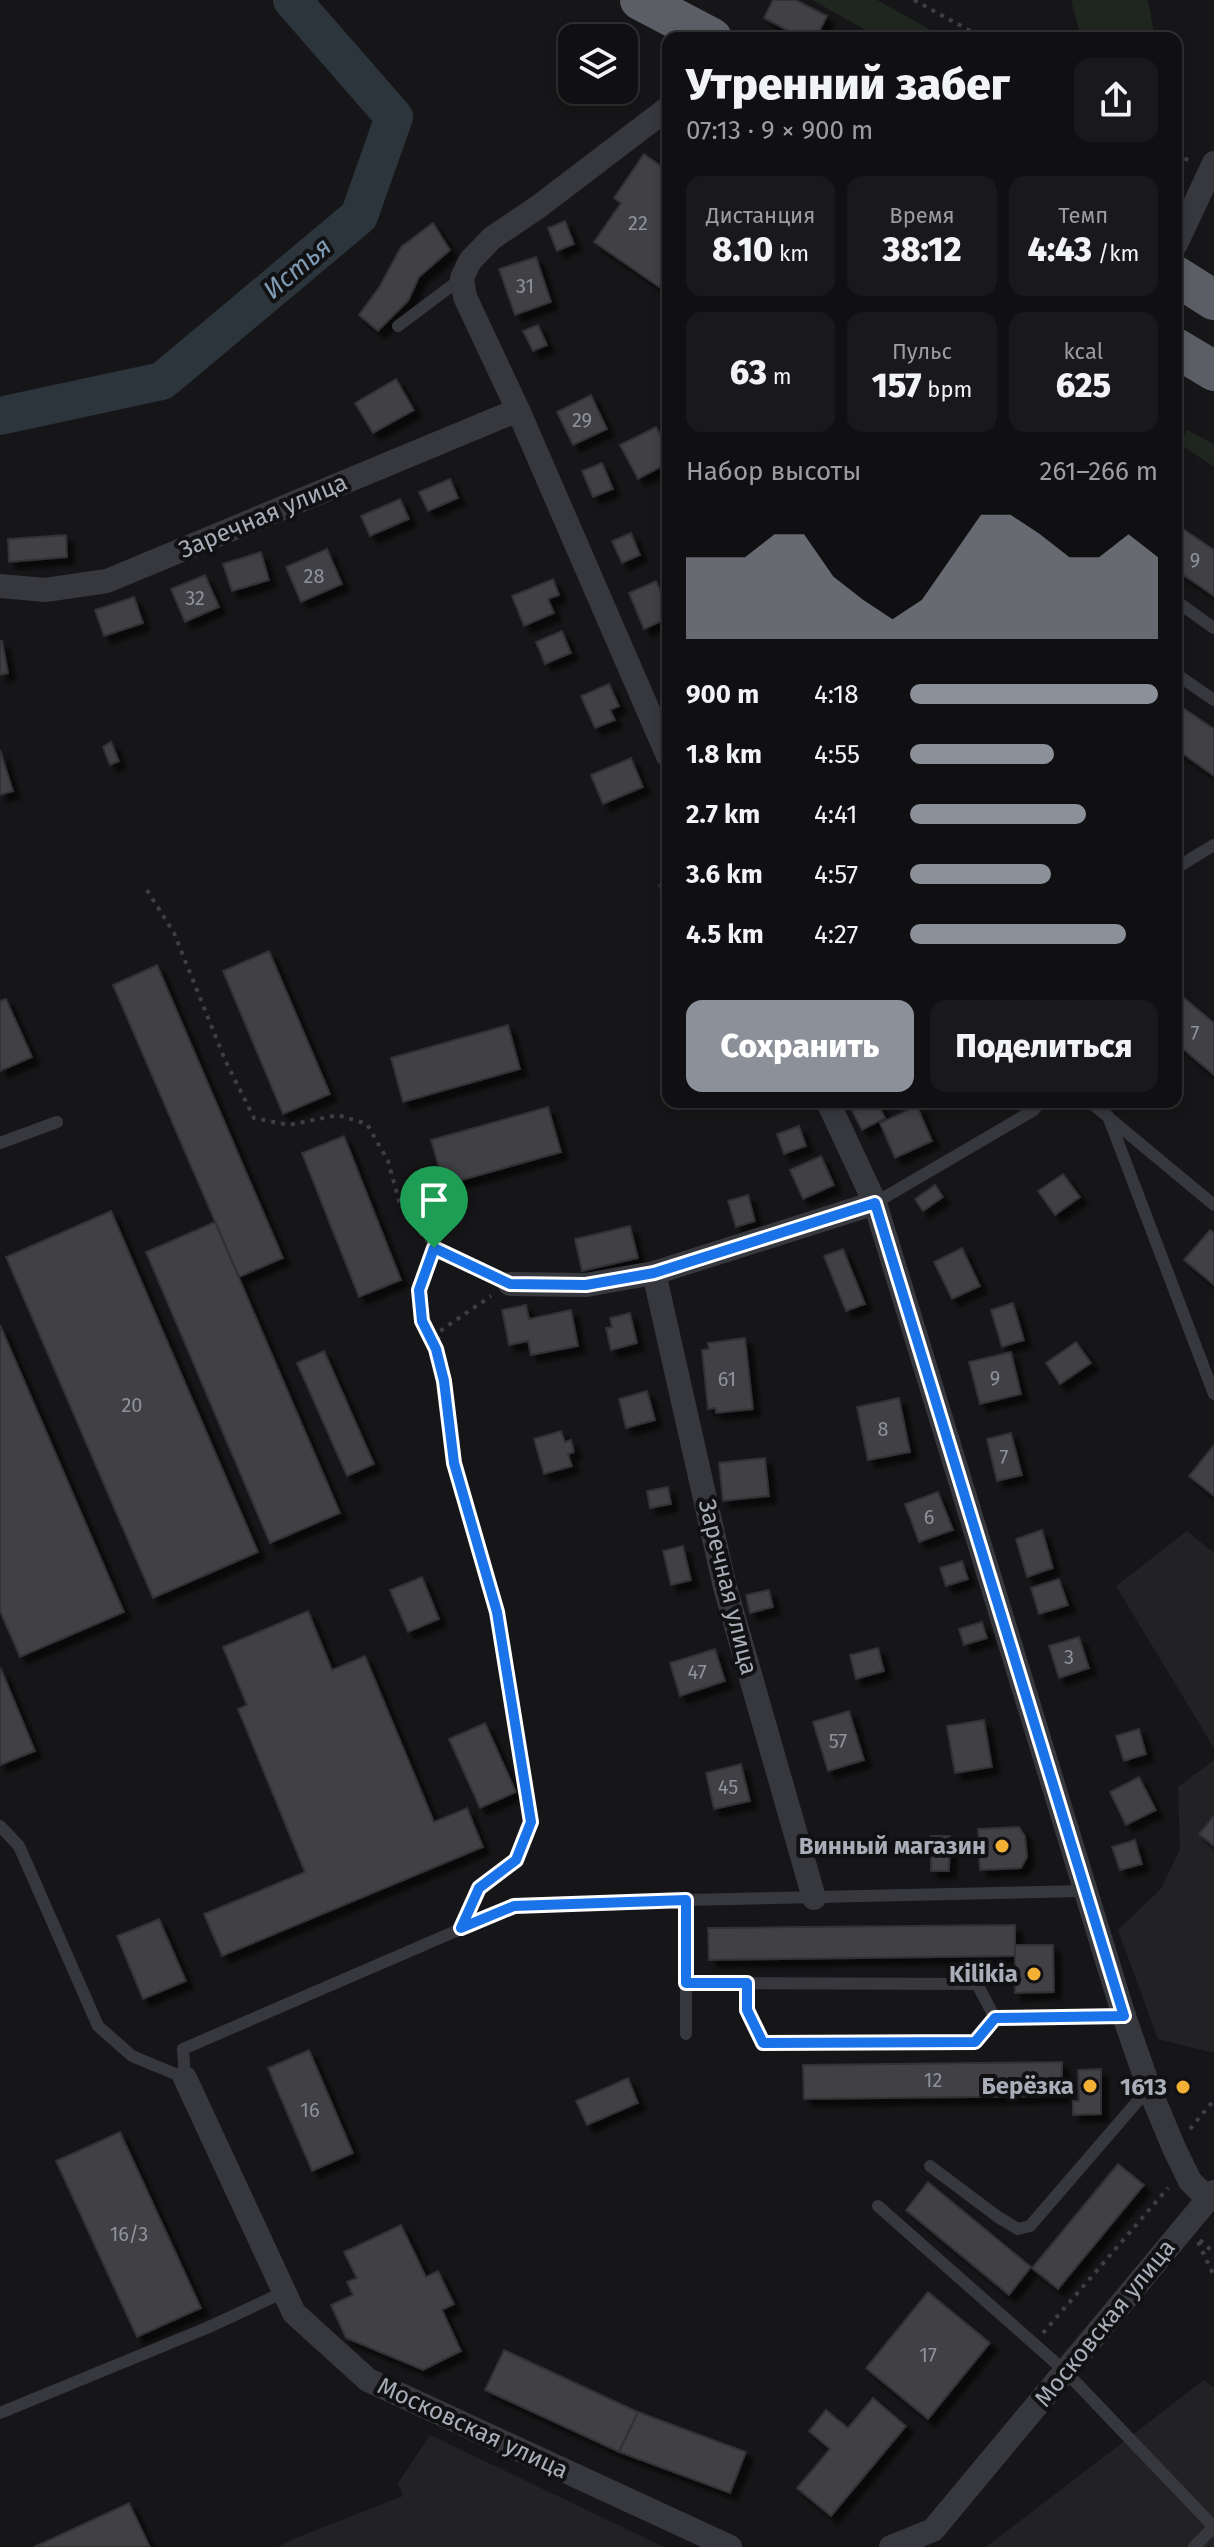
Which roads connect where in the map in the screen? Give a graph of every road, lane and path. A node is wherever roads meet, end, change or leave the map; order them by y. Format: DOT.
graph roads {
  1 [pos="640,0"];
  2 [pos="914,0"];
  3 [pos="701,32"];
  4 [pos="972,32"];
  5 [pos="662,113"];
  6 [pos="1214,163"];
  7 [pos="1182,231"];
  8 [pos="462,278"];
  9 [pos="1182,280"];
  10 [pos="1214,300"];
  11 [pos="398,326"];
  12 [pos="1182,352"];
  13 [pos="1214,371"];
  14 [pos="518,410"];
  15 [pos="0,586"];
  16 [pos="1182,605"];
  17 [pos="1214,628"];
  18 [pos="1182,678"];
  19 [pos="1214,700"];
  20 [pos="662,742"];
  21 [pos="1214,845"];
  22 [pos="1182,864"];
  23 [pos="147,890"];
  24 [pos="831,1108"];
  25 [pos="1036,1108"];
  26 [pos="1098,1108"];
  27 [pos="1108,1116"];
  28 [pos="57,1122"];
  29 [pos="0,1143"];
  30 [pos="875,1203"];
  31 [pos="1214,1205"];
  32 [pos="434,1248"];
  33 [pos="654,1273"];
  34 [pos="510,1284"];
  35 [pos="436,1349"];
  36 [pos="1214,1394"];
  37 [pos="0,1826"];
  38 [pos="1084,1891"];
  39 [pos="814,1898"];
  40 [pos="686,1900"];
  41 [pos="461,1928"];
  42 [pos="686,1983"];
  43 [pos="747,1983"];
  44 [pos="1124,2016"];
  45 [pos="995,2018"];
  46 [pos="686,2034"];
  47 [pos="185,2078"];
  48 [pos="1149,2088"];
  49 [pos="1214,2100"];
  50 [pos="1174,2148"];
  51 [pos="930,2166"];
  52 [pos="1163,2175"];
  53 [pos="1211,2196"];
  54 [pos="878,2206"];
  55 [pos="1214,2253"];
  56 [pos="1214,2276"];
  57 [pos="284,2292"];
  58 [pos="1034,2344"];
  59 [pos="1066,2372"];
  60 [pos="0,2413"];
  61 [pos="1214,2527"];
  62 [pos="730,2547"];
  63 [pos="891,2547"];
  64 [pos="1194,2547"];
  1 -- 3 [label="highway"];
  2 -- 4 [label="path"];
  5 -- 8 [label="street"];
  6 -- 7 [label="street"];
  8 -- 11 [label="lane"];
  8 -- 14 [label="street"];
  9 -- 10 [label="highway"];
  12 -- 13 [label="highway"];
  14 -- 15 [label="street, Заречная улица"];
  14 -- 20 [label="street"];
  16 -- 17 [label="lane"];
  18 -- 19 [label="lane"];
  21 -- 22 [label="lane"];
  23 -- 32 [label="path"];
  24 -- 30 [label="street"];
  25 -- 30 [label="lane"];
  26 -- 27 [label="lane"];
  27 -- 31 [label="lane"];
  27 -- 36 [label="lane"];
  28 -- 29 [label="lane"];
  30 -- 33 [label="street"];
  30 -- 38 [label="street"];
  32 -- 34 [label="path"];
  32 -- 35 [label="path"];
  33 -- 34 [label="street"];
  33 -- 39 [label="street, Заречная улица"];
  34 -- 35 [label="path"];
  35 -- 41 [label="path"];
  37 -- 47 [label="lane"];
  38 -- 39 [label="lane"];
  38 -- 44 [label="street"];
  39 -- 40 [label="lane"];
  40 -- 41 [label="lane"];
  40 -- 42 [label="lane"];
  41 -- 47 [label="lane"];
  42 -- 43 [label="lane"];
  42 -- 46 [label="lane"];
  43 -- 45 [label="lane"];
  43 -- 45 [label="lane"];
  44 -- 45 [label="lane"];
  44 -- 48 [label="street"];
  47 -- 57 [label="street, Московская улица"];
  48 -- 50 [label="street"];
  48 -- 51 [label="lane"];
  49 -- 50 [label="path"];
  50 -- 53 [label="street"];
  52 -- 58 [label="path"];
  53 -- 59 [label="street, Московская улица"];
  54 -- 58 [label="lane"];
  55 -- 56 [label="path"];
  57 -- 60 [label="lane"];
  57 -- 62 [label="street, Московская улица"];
  58 -- 59 [label="lane"];
  59 -- 61 [label="lane"];
  59 -- 63 [label="street, Московская улица"];
  61 -- 64 [label="lane"];
}
